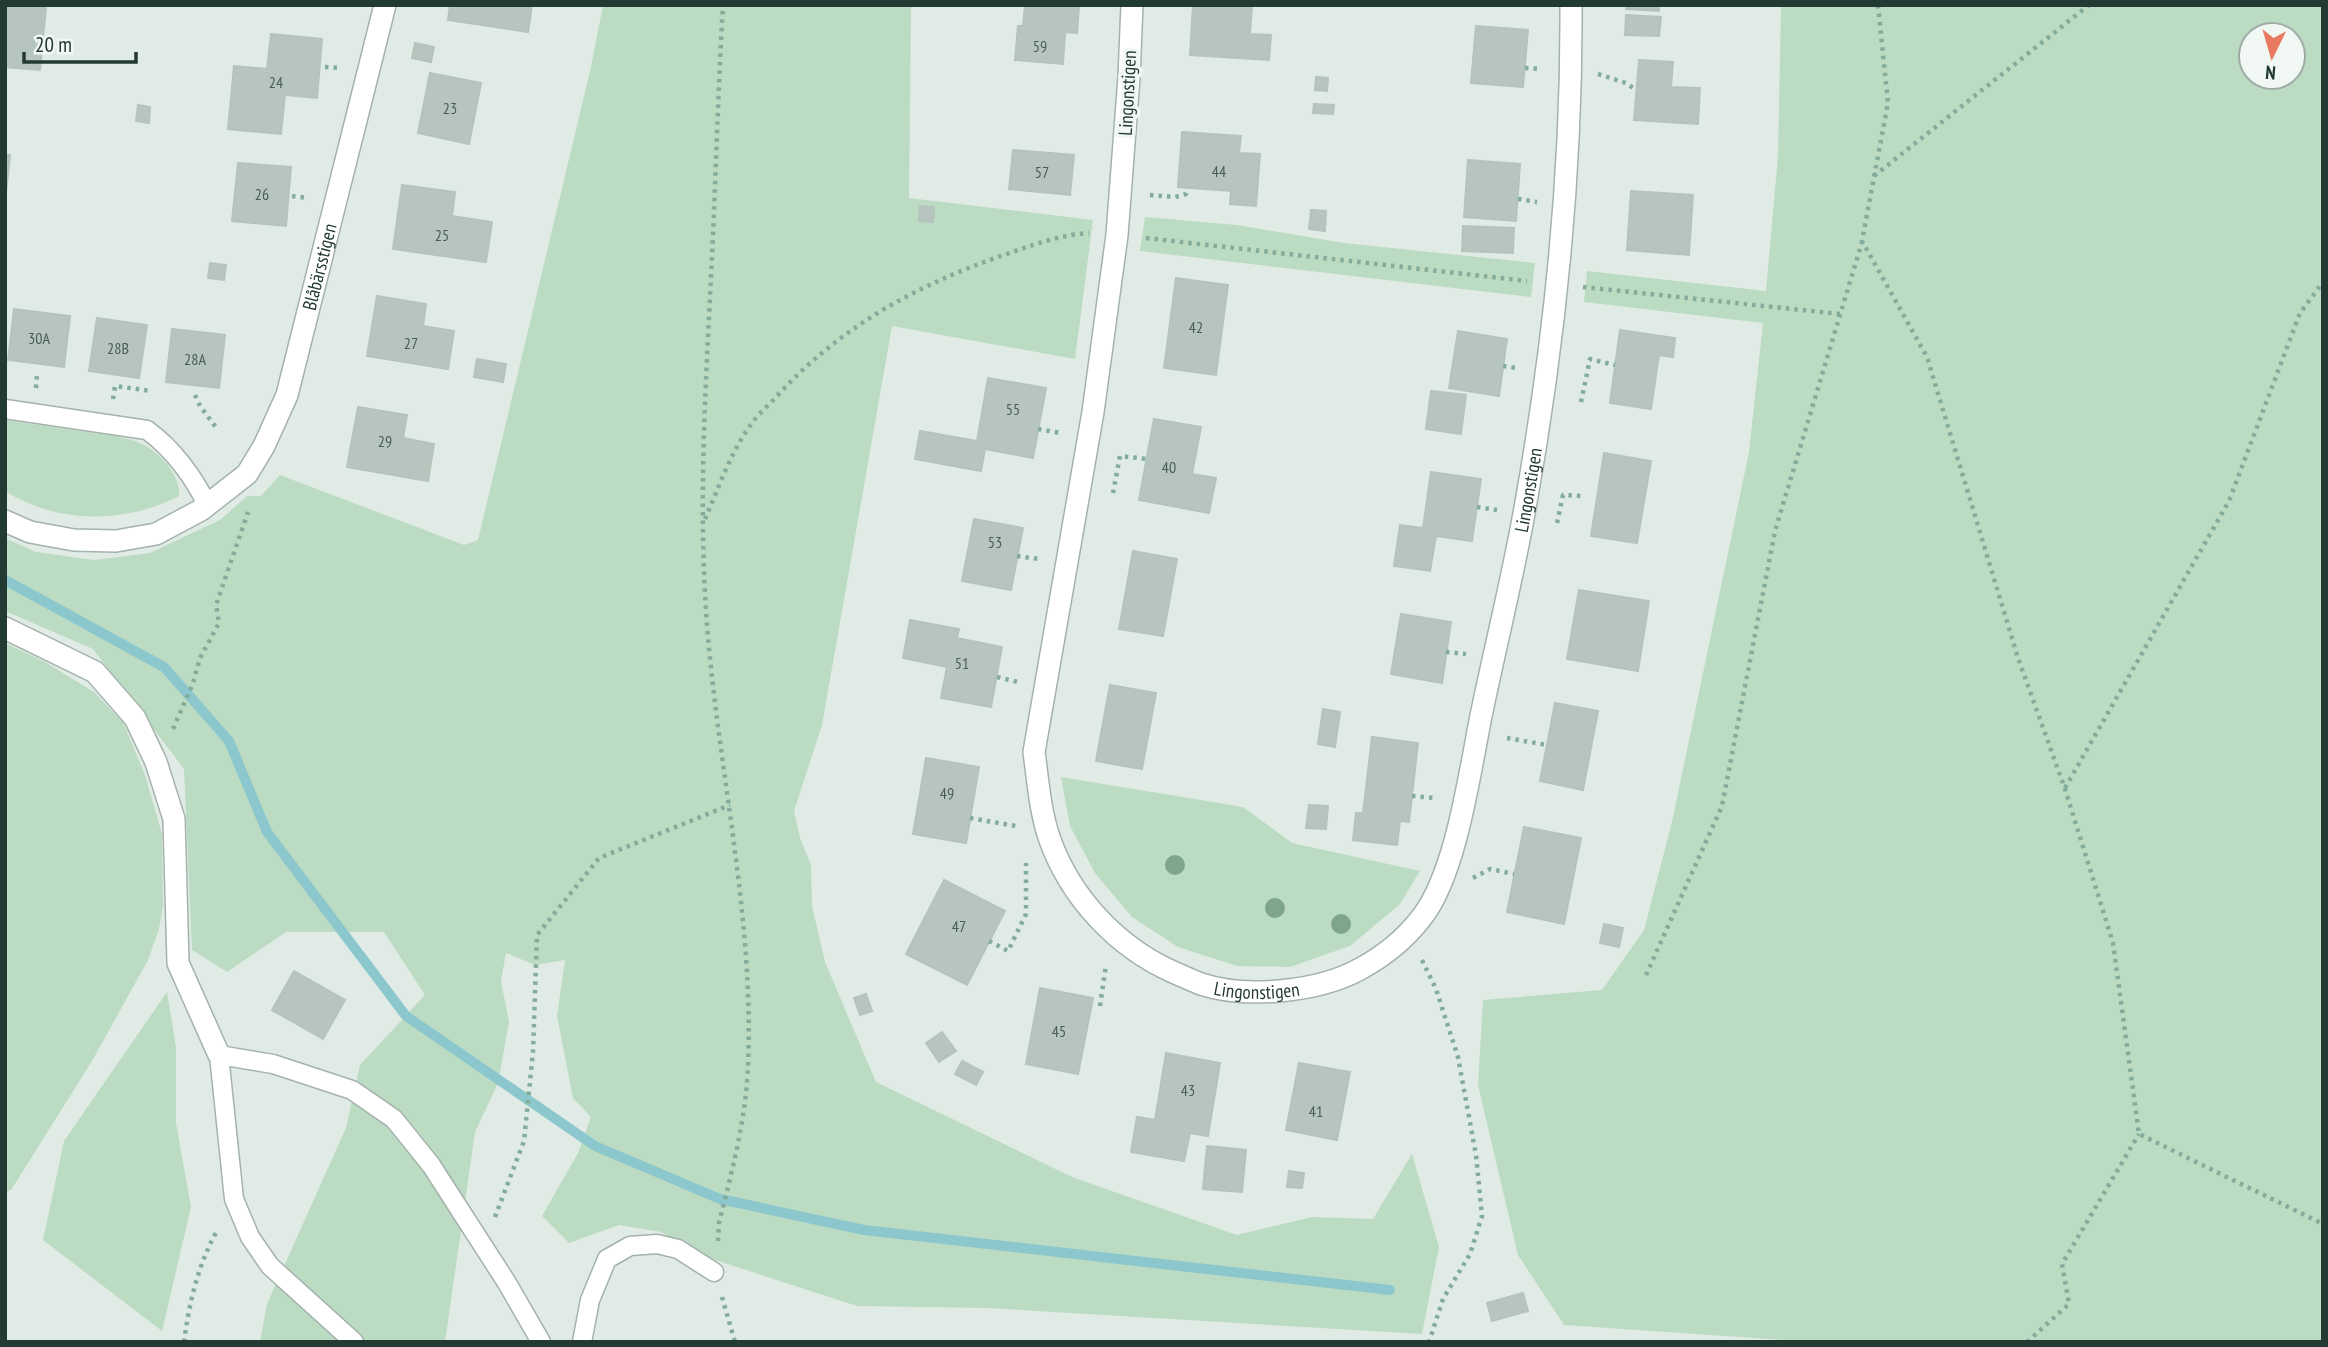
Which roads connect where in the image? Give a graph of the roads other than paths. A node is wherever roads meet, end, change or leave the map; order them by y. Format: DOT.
graph roads {
  1 [pos="385,5"];
  2 [pos="1132,5"];
  3 [pos="1571,5"];
  4 [pos="5,409"];
  5 [pos="207,505"];
  6 [pos="5,521"];
  7 [pos="5,628"];
  8 [pos="219,1055"];
  9 [pos="714,1272"];
  10 [pos="354,1342"];
  11 [pos="541,1342"];
  12 [pos="582,1342"];
  1 -- 5 [label="street, Blåbärsstigen"];
  2 -- 3 [label="street, Lingonstigen"];
  4 -- 5 [label="lane"];
  5 -- 6 [label="street, Blåbärsstigen"];
  7 -- 8 [label="street"];
  8 -- 10 [label="lane"];
  8 -- 11 [label="lane"];
  9 -- 12 [label="lane"];
}
